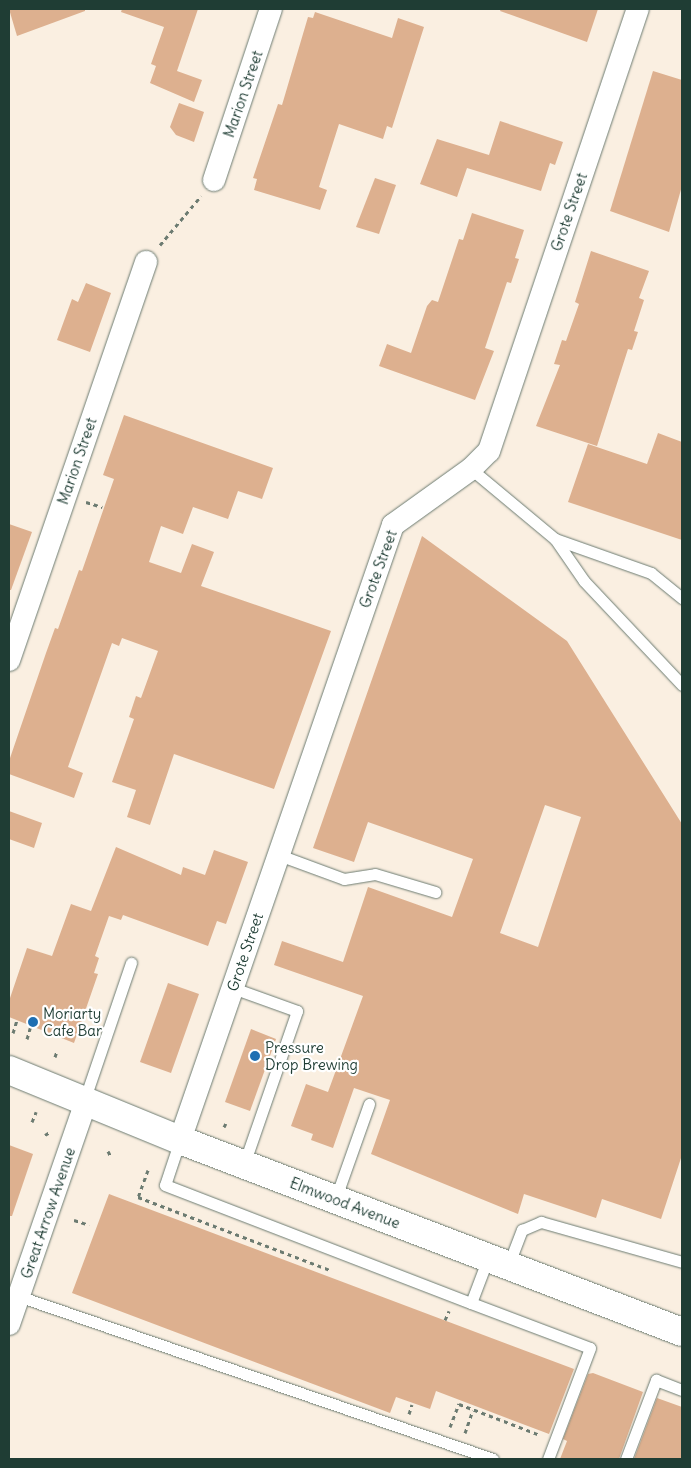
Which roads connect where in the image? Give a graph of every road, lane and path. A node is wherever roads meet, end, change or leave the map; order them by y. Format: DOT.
graph roads {
  1 [pos="272,9"];
  2 [pos="638,9"];
  3 [pos="214,180"];
  4 [pos="146,262"];
  5 [pos="471,469"];
  6 [pos="89,503"];
  7 [pos="102,507"];
  8 [pos="555,539"];
  9 [pos="682,598"];
  10 [pos="9,660"];
  11 [pos="682,685"];
  12 [pos="279,855"];
  13 [pos="434,892"];
  14 [pos="131,963"];
  15 [pos="233,988"];
  16 [pos="17,1020"];
  17 [pos="31,1025"];
  18 [pos="13,1033"];
  19 [pos="26,1039"];
  20 [pos="57,1051"];
  21 [pos="55,1057"];
  22 [pos="9,1070"];
  23 [pos="85,1101"];
  24 [pos="369,1104"];
  25 [pos="36,1112"];
  26 [pos="32,1122"];
  27 [pos="50,1132"];
  28 [pos="45,1135"];
  29 [pos="180,1140"];
  30 [pos="108,1151"];
  31 [pos="111,1157"];
  32 [pos="244,1164"];
  33 [pos="148,1170"];
  34 [pos="138,1197"];
  35 [pos="335,1200"];
  36 [pos="74,1220"];
  37 [pos="89,1225"];
  38 [pos="236,1230"];
  39 [pos="233,1237"];
  40 [pos="498,1262"];
  41 [pos="682,1262"];
  42 [pos="18,1296"];
  43 [pos="470,1303"];
  44 [pos="449,1311"];
  45 [pos="445,1320"];
  46 [pos="9,1324"];
  47 [pos="682,1332"];
  48 [pos="682,1390"];
  49 [pos="473,1410"];
  50 [pos="466,1430"];
  51 [pos="446,1437"];
  52 [pos="545,1437"];
  53 [pos="493,1459"];
  54 [pos="548,1459"];
  55 [pos="626,1459"];
  1 -- 3 [label="street, Marion Street"];
  2 -- 5 [label="street, Grote Street"];
  3 -- 4 [label="path"];
  4 -- 10 [label="street, Marion Street"];
  5 -- 8 [label="lane"];
  5 -- 12 [label="street, Grote Street"];
  6 -- 7 [label="path"];
  8 -- 9 [label="lane"];
  8 -- 11 [label="lane"];
  12 -- 13 [label="lane"];
  12 -- 15 [label="street, Grote Street"];
  14 -- 23 [label="lane"];
  15 -- 29 [label="street, Grote Street"];
  15 -- 32 [label="lane"];
  16 -- 18 [label="path"];
  17 -- 19 [label="path"];
  20 -- 21 [label="path"];
  22 -- 23 [label="street, Elmwood Avenue"];
  23 -- 29 [label="street, Elmwood Avenue"];
  23 -- 42 [label="street, Great Arrow Avenue"];
  24 -- 35 [label="lane"];
  25 -- 26 [label="path"];
  27 -- 28 [label="path"];
  29 -- 32 [label="street, Elmwood Avenue"];
  29 -- 43 [label="lane"];
  30 -- 31 [label="path"];
  32 -- 35 [label="street, Elmwood Avenue"];
  33 -- 34 [label="path"];
  35 -- 40 [label="street, Elmwood Avenue"];
  36 -- 37 [label="path"];
  38 -- 39 [label="path"];
  40 -- 41 [label="lane"];
  40 -- 43 [label="lane"];
  40 -- 47 [label="street, Elmwood Avenue"];
  42 -- 46 [label="street, Great Arrow Avenue"];
  42 -- 53 [label="lane"];
  43 -- 54 [label="lane"];
  44 -- 45 [label="path"];
  48 -- 55 [label="lane"];
  49 -- 50 [label="path"];
  49 -- 51 [label="path"];
  49 -- 52 [label="path"];
}
